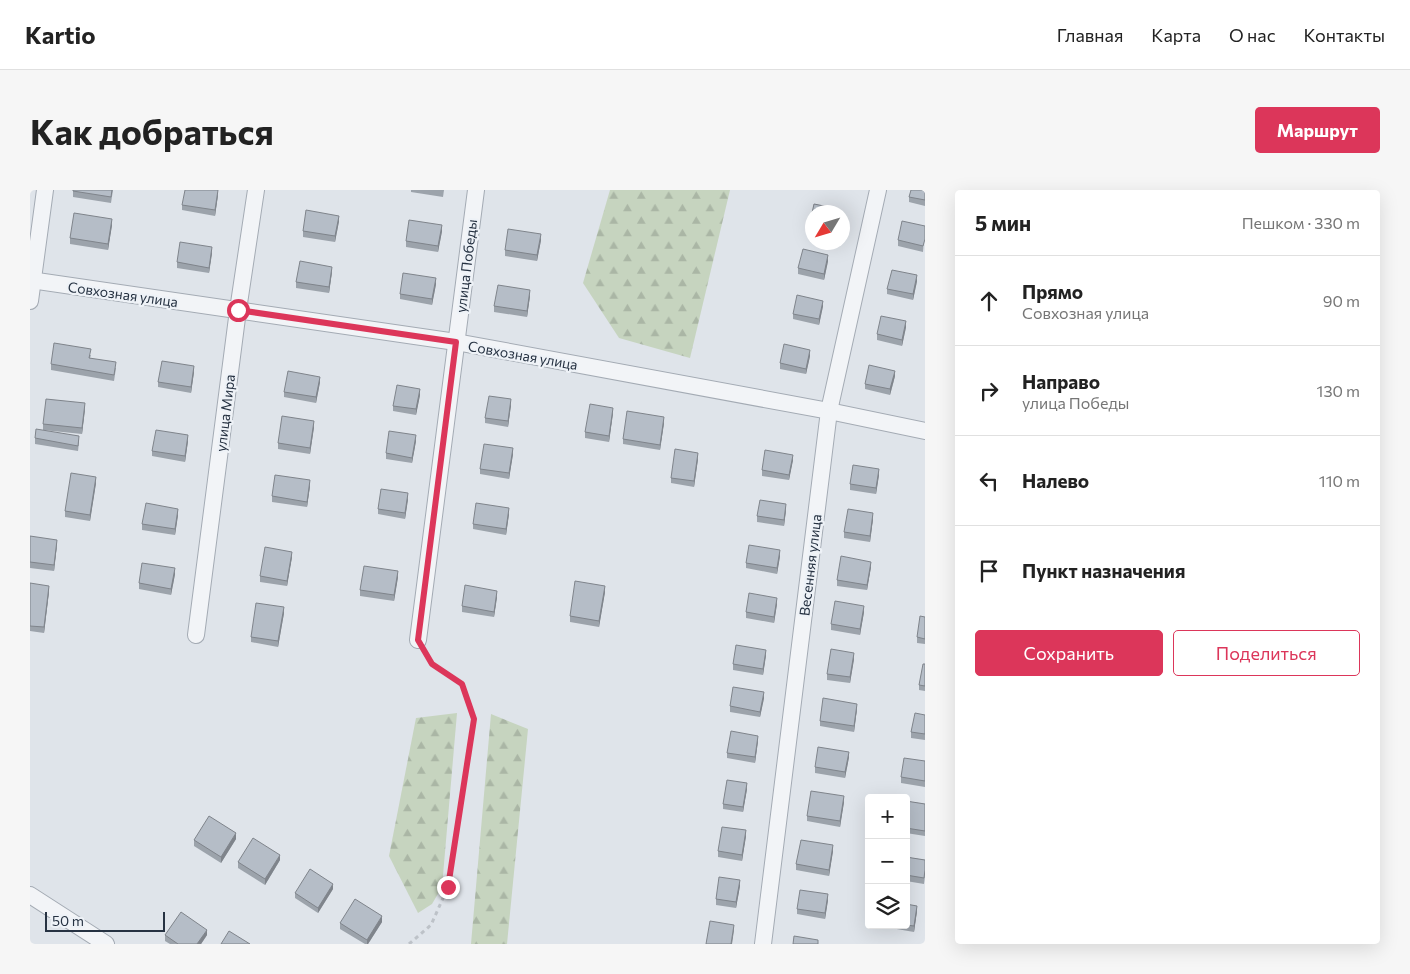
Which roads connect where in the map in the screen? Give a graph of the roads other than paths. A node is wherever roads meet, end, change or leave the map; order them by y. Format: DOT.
graph roads {
  1 [pos="44,190"];
  2 [pos="256,190"];
  3 [pos="476,190"];
  4 [pos="878,190"];
  5 [pos="32,280"];
  6 [pos="30,301"];
  7 [pos="238,310"];
  8 [pos="456,342"];
  9 [pos="829,411"];
  10 [pos="925,431"];
  11 [pos="196,635"];
  12 [pos="418,640"];
  13 [pos="30,895"];
  14 [pos="106,944"];
  15 [pos="763,944"];
  1 -- 5 [label="street"];
  2 -- 7 [label="street, улица Мира"];
  3 -- 8 [label="street, улица Победы"];
  4 -- 9 [label="street, Весенняя улица"];
  5 -- 6 [label="street"];
  5 -- 7 [label="street, Совхозная улица"];
  7 -- 8 [label="street, Совхозная улица"];
  7 -- 11 [label="street, улица Мира"];
  8 -- 9 [label="street, Совхозная улица"];
  8 -- 12 [label="street, улица Победы"];
  9 -- 10 [label="street, Совхозная улица"];
  9 -- 15 [label="street, Весенняя улица"];
  13 -- 14 [label="street"];
}
